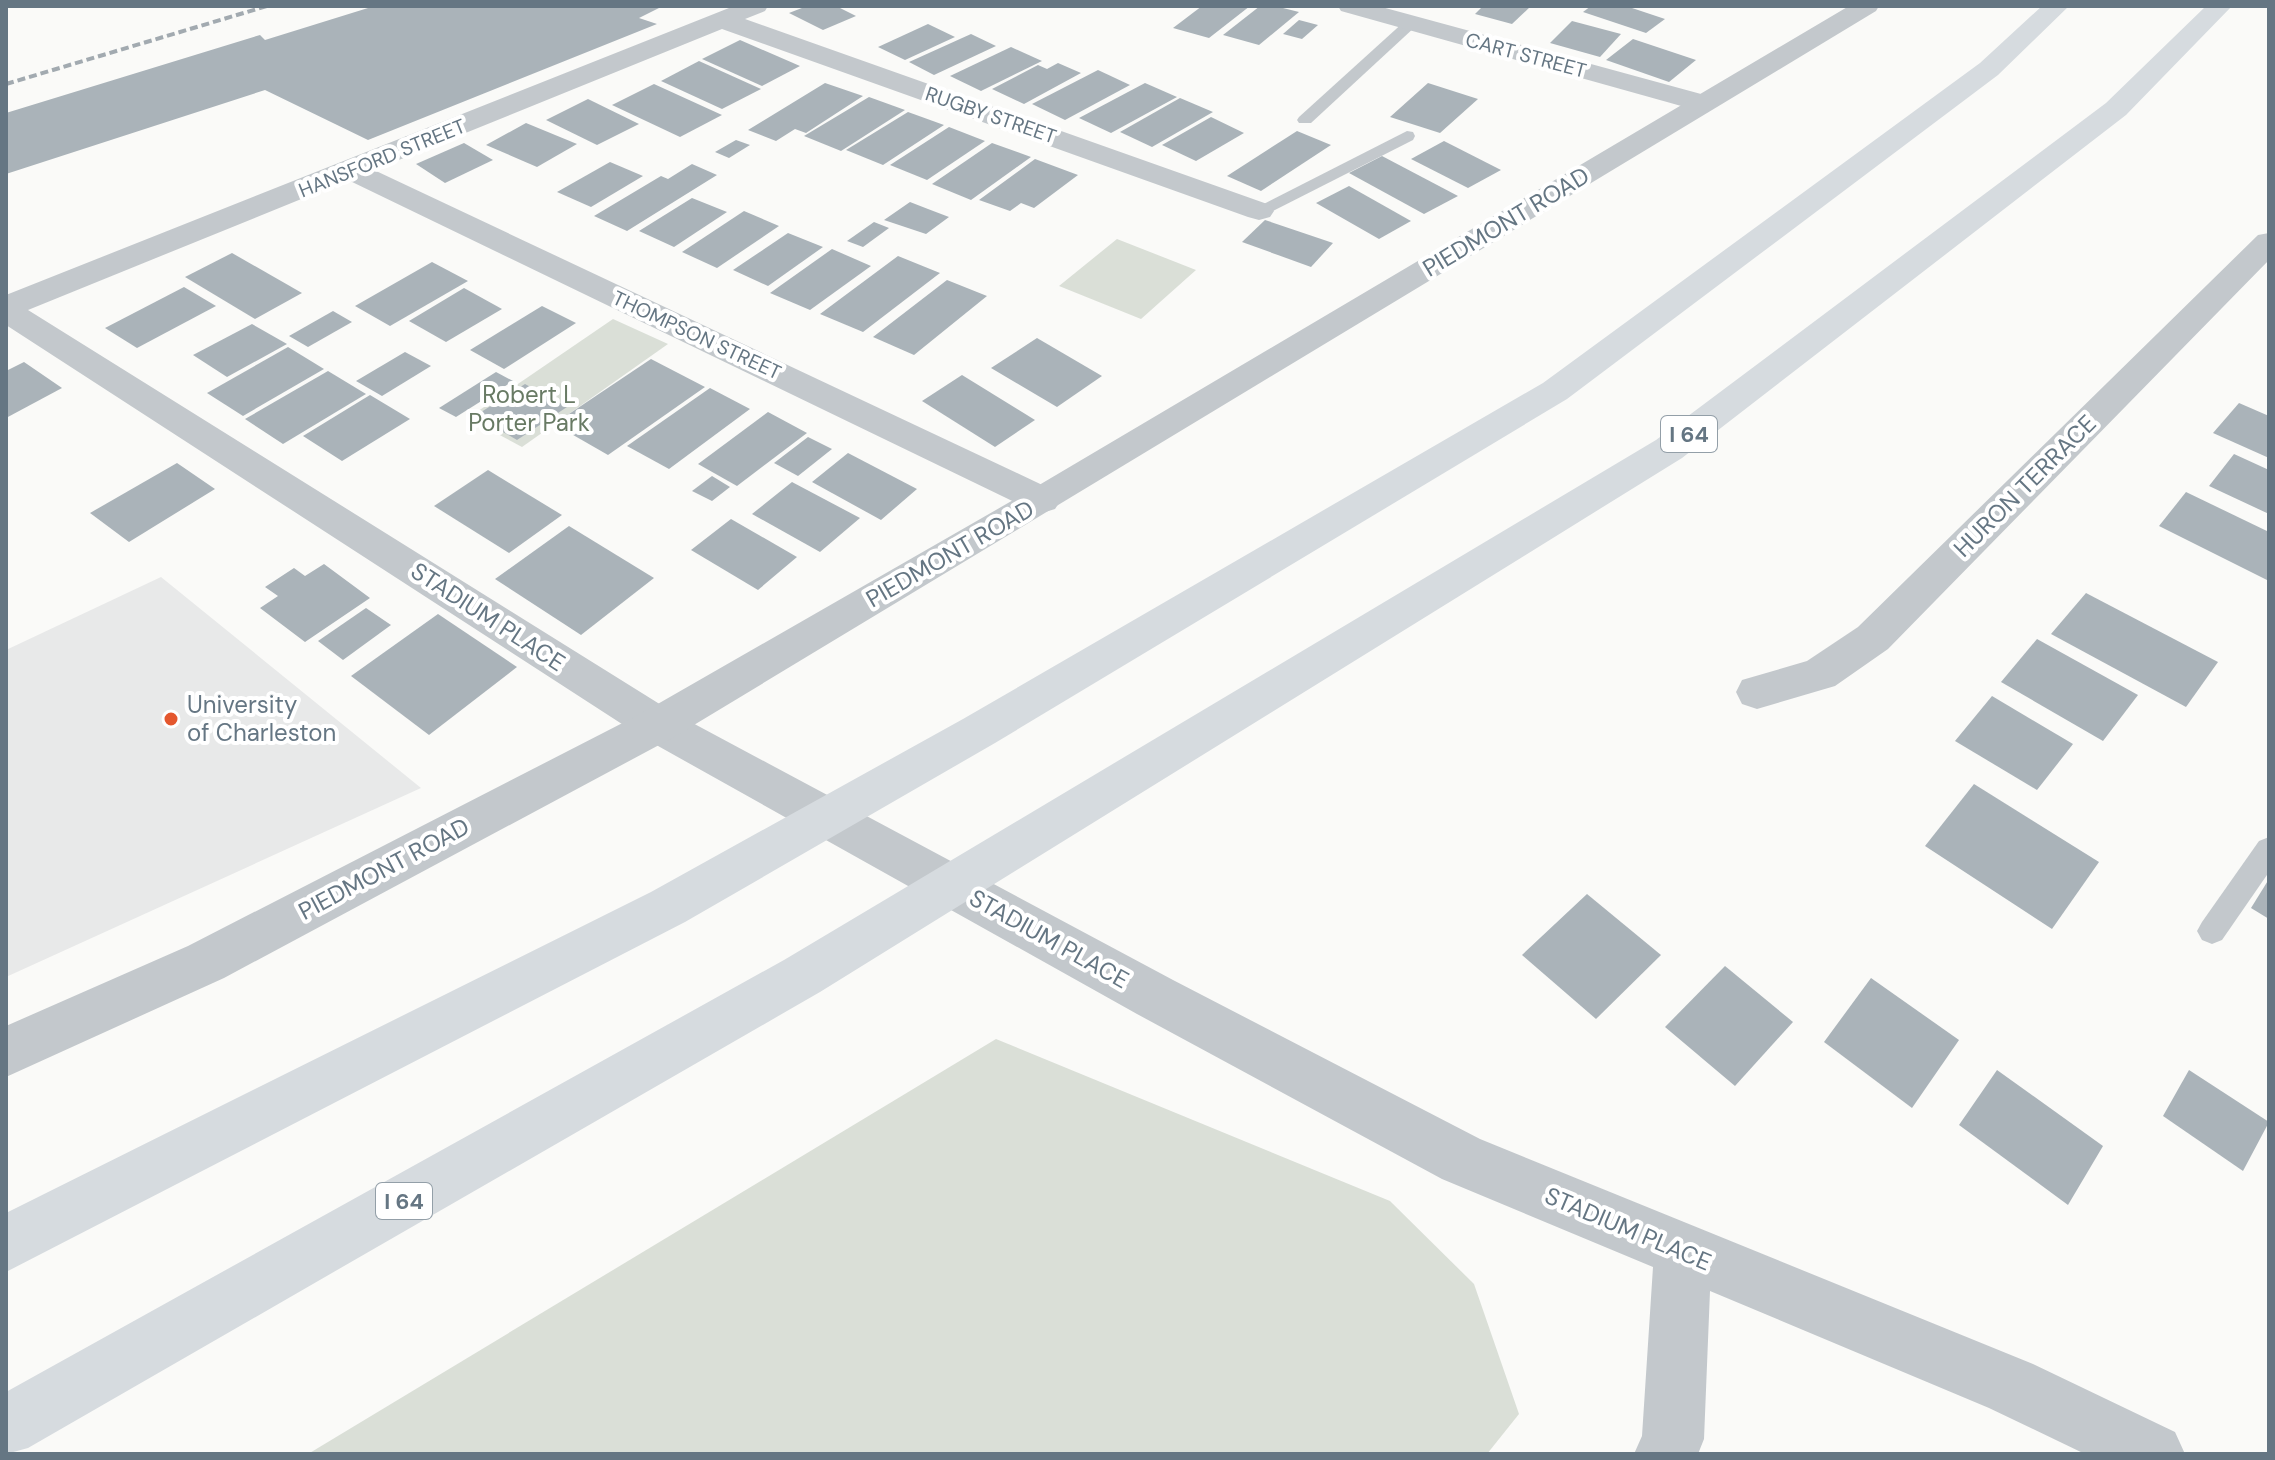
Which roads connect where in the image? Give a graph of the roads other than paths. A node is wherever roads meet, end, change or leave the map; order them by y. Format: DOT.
graph roads {
  1 [pos="756,6"];
  2 [pos="1350,6"];
  3 [pos="1867,6"];
  4 [pos="2057,6"];
  5 [pos="2220,6"];
  6 [pos="722,20"];
  7 [pos="1411,23"];
  8 [pos="1702,103"];
  9 [pos="1305,120"];
  10 [pos="1407,136"];
  11 [pos="351,170"];
  12 [pos="1259,211"];
  13 [pos="2269,242"];
  14 [pos="6,308"];
  15 [pos="1042,500"];
  16 [pos="1757,692"];
  17 [pos="658,725"];
  18 [pos="2269,849"];
  19 [pos="2212,931"];
  20 [pos="6,1052"];
  21 [pos="6,1243"];
  22 [pos="1683,1252"];
  23 [pos="6,1426"];
  24 [pos="1666,1454"];
  25 [pos="2153,1454"];
  1 -- 6 [label="street, HANSFORD STREET"];
  2 -- 7 [label="street, CART STREET"];
  3 -- 8 [label="street, PIEDMONT ROAD"];
  4 -- 21 [label="highway"];
  5 -- 23 [label="highway, I 64"];
  6 -- 11 [label="street, HANSFORD STREET"];
  6 -- 12 [label="street, RUGBY STREET"];
  7 -- 8 [label="street, CART STREET"];
  7 -- 9 [label="lane"];
  8 -- 15 [label="street, PIEDMONT ROAD"];
  10 -- 12 [label="lane"];
  11 -- 14 [label="street, HANSFORD STREET"];
  11 -- 15 [label="street, THOMPSON STREET"];
  13 -- 16 [label="street, HURON TERRACE"];
  14 -- 17 [label="street, STADIUM PLACE"];
  15 -- 17 [label="street, PIEDMONT ROAD"];
  17 -- 20 [label="street, PIEDMONT ROAD"];
  17 -- 22 [label="street, STADIUM PLACE"];
  18 -- 19 [label="lane"];
  22 -- 24 [label="street"];
  22 -- 25 [label="street, STADIUM PLACE"];
}
